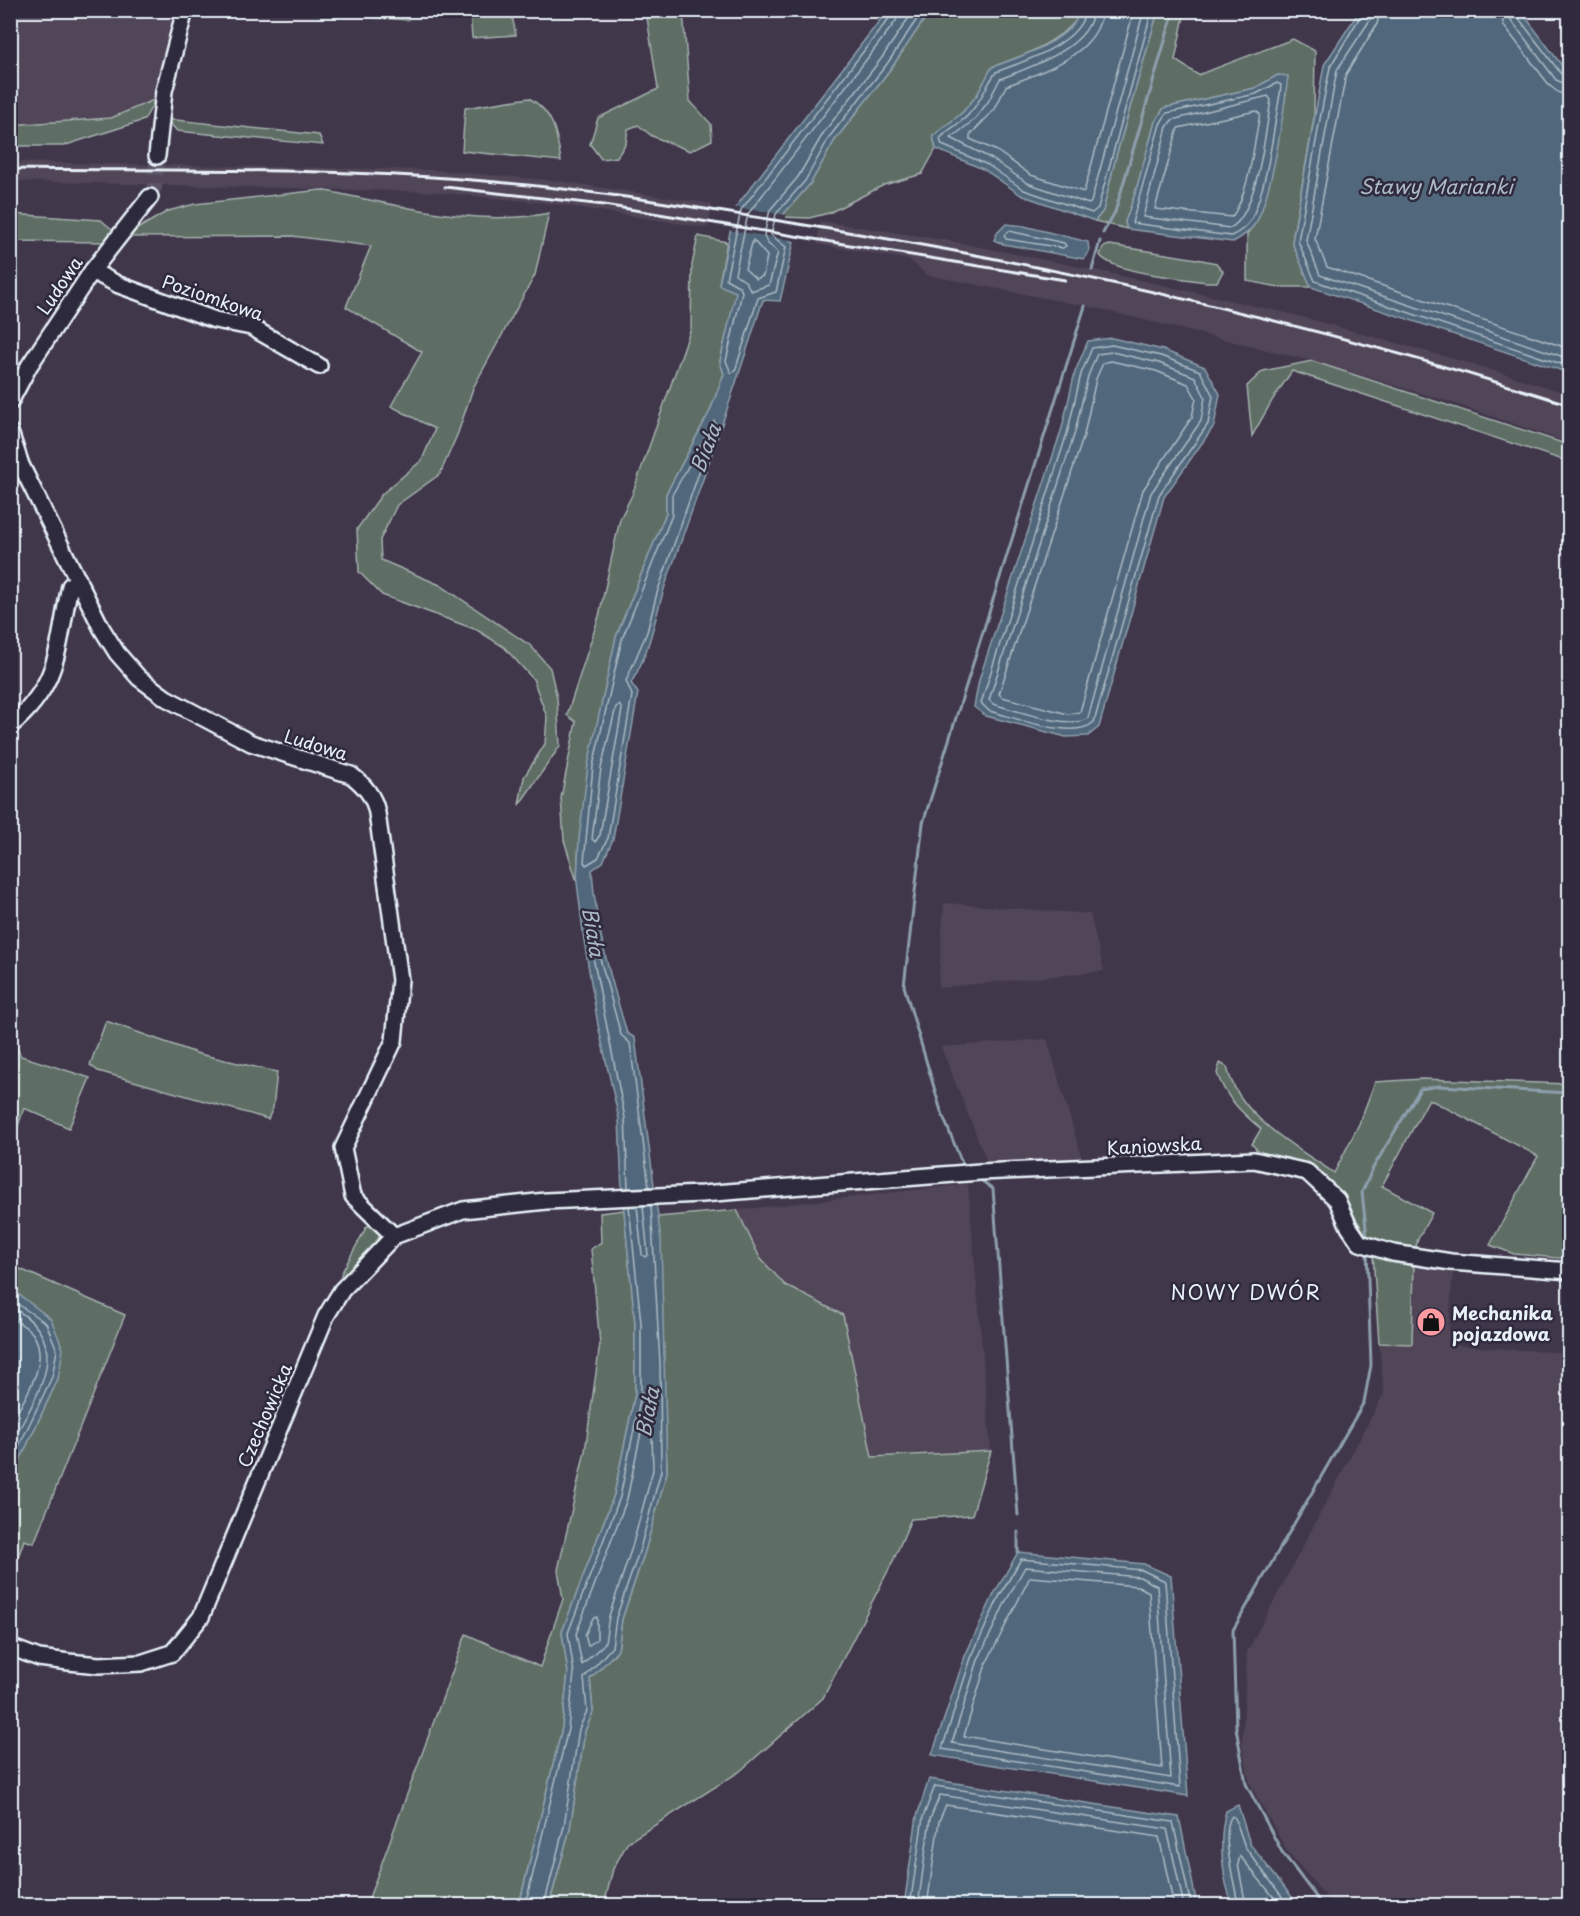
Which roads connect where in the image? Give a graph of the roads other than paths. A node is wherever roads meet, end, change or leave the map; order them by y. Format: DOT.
graph roads {
  1 [pos="185,10"];
  2 [pos="157,156"];
  3 [pos="150,197"];
  4 [pos="92,271"];
  5 [pos="319,366"];
  6 [pos="10,402"];
  7 [pos="10,432"];
  8 [pos="78,579"];
  9 [pos="10,726"];
  10 [pos="702,1194"];
  11 [pos="394,1236"];
  12 [pos="1569,1271"];
  13 [pos="10,1647"];
  1 -- 2 [label="street"];
  3 -- 4 [label="street, Ludowa"];
  4 -- 5 [label="street, Poziomkowa"];
  4 -- 6 [label="street, Ludowa"];
  7 -- 8 [label="street, Ludowa"];
  8 -- 9 [label="street"];
  8 -- 11 [label="street, Ludowa"];
  10 -- 11 [label="street, Czechowicka"];
  10 -- 12 [label="street, Kaniowska"];
  11 -- 13 [label="street, Czechowicka"];
}
